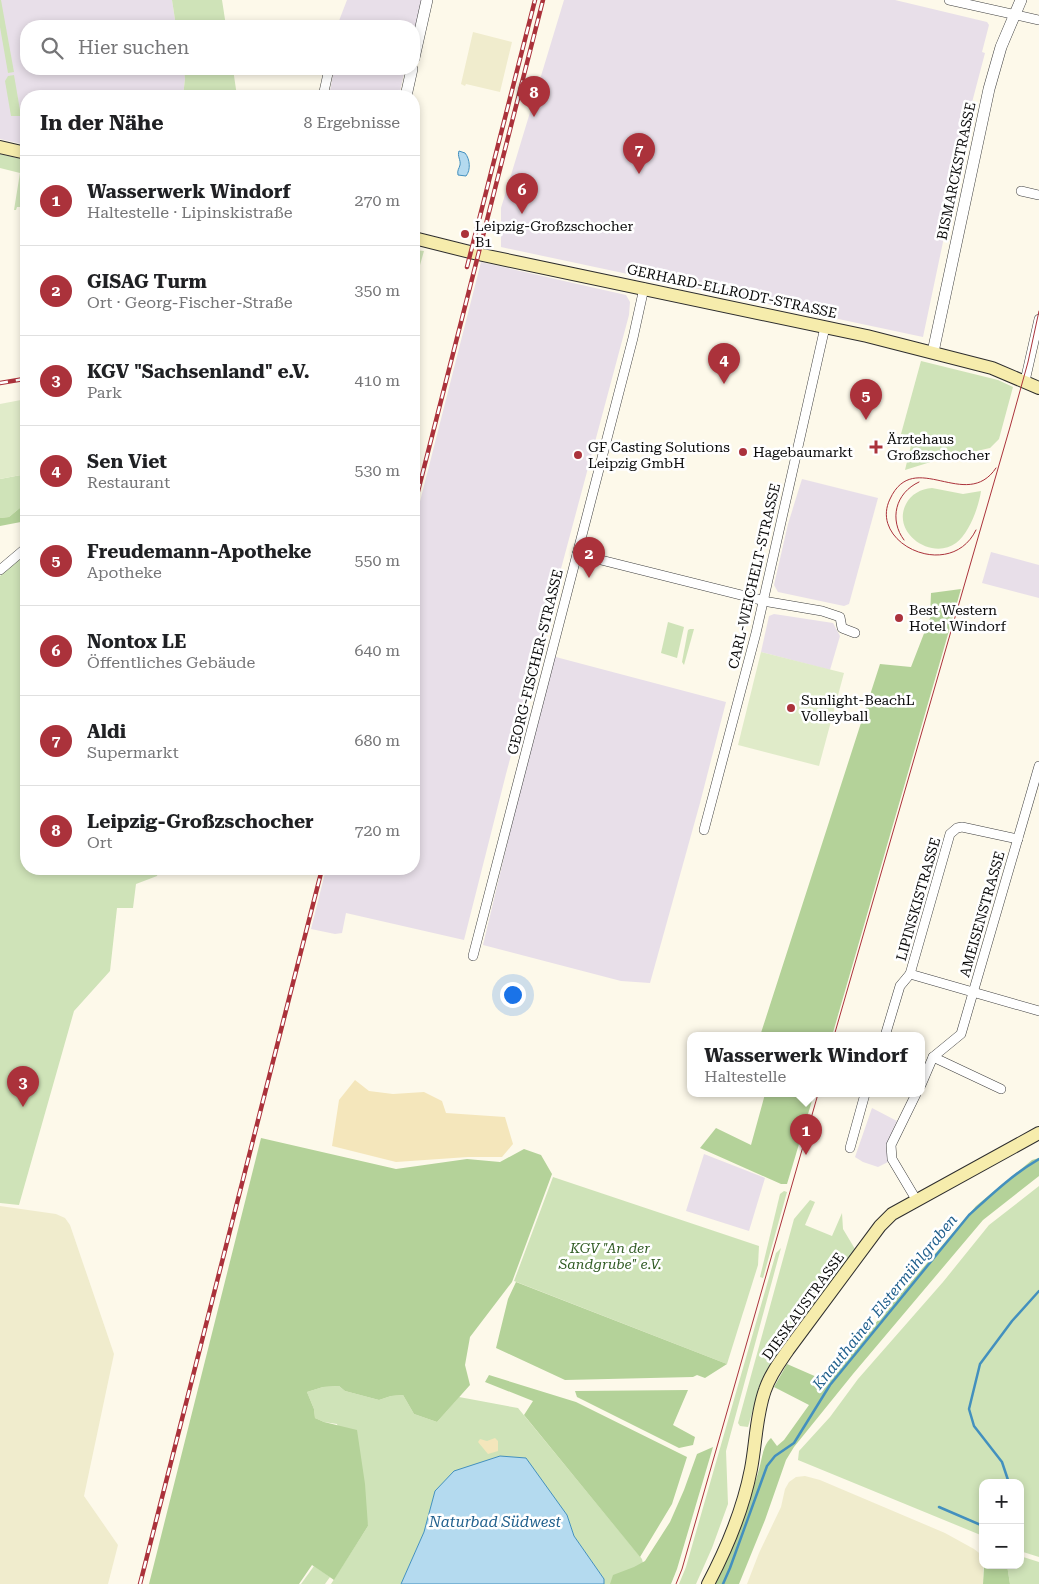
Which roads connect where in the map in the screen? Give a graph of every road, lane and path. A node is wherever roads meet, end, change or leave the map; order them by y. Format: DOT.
graph roads {
  1 [pos="427,0"];
  2 [pos="949,0"];
  3 [pos="1021,0"];
  4 [pos="1014,14"];
  5 [pos="1039,20"];
  6 [pos="420,30"];
  7 [pos="328,75"];
  8 [pos="411,75"];
  9 [pos="324,90"];
  10 [pos="407,90"];
  11 [pos="0,148"];
  12 [pos="20,152"];
  13 [pos="1022,191"];
  14 [pos="1039,195"];
  15 [pos="420,240"];
  16 [pos="644,288"];
  17 [pos="1039,319"];
  18 [pos="825,327"];
  19 [pos="932,352"];
  20 [pos="1025,381"];
  21 [pos="1039,388"];
  22 [pos="20,553"];
  23 [pos="577,554"];
  24 [pos="0,570"];
  25 [pos="763,601"];
  26 [pos="855,633"];
  27 [pos="1039,766"];
  28 [pos="704,830"];
  29 [pos="1018,839"];
  30 [pos="473,956"];
  31 [pos="910,974"];
  32 [pos="974,992"];
  33 [pos="1039,1011"];
  34 [pos="886,1032"];
  35 [pos="933,1057"];
  36 [pos="925,1076"];
  37 [pos="1001,1090"];
  38 [pos="865,1097"];
  39 [pos="915,1097"];
  40 [pos="1039,1133"];
  41 [pos="850,1148"];
  42 [pos="917,1201"];
  43 [pos="708,1584"];
  1 -- 6 [label="street"];
  2 -- 4 [label="street"];
  3 -- 4 [label="street, BISMARCKSTRASSE"];
  4 -- 5 [label="street"];
  4 -- 19 [label="street, BISMARCKSTRASSE"];
  7 -- 9 [label="street"];
  8 -- 10 [label="street"];
  11 -- 12 [label="main road"];
  13 -- 14 [label="street"];
  15 -- 16 [label="main road, GERHARD-ELLRODT-STRASSE"];
  16 -- 18 [label="main road, GERHARD-ELLRODT-STRASSE"];
  16 -- 23 [label="street, GEORG-FISCHER-STRASSE"];
  17 -- 20 [label="street"];
  18 -- 19 [label="main road, GERHARD-ELLRODT-STRASSE"];
  18 -- 25 [label="street, CARL-WEICHELT-STRASSE"];
  19 -- 20 [label="main road, GERHARD-ELLRODT-STRASSE"];
  20 -- 21 [label="main road, GERHARD-ELLRODT-STRASSE"];
  22 -- 24 [label="street"];
  23 -- 25 [label="street"];
  23 -- 30 [label="street, GEORG-FISCHER-STRASSE"];
  25 -- 26 [label="street"];
  25 -- 28 [label="street, CARL-WEICHELT-STRASSE"];
  27 -- 29 [label="street, AMEISENSTRASSE"];
  29 -- 31 [label="street, LIPINSKISTRASSE"];
  29 -- 32 [label="street, AMEISENSTRASSE"];
  31 -- 32 [label="street"];
  31 -- 34 [label="street, LIPINSKISTRASSE"];
  32 -- 33 [label="street"];
  32 -- 35 [label="street, AMEISENSTRASSE"];
  35 -- 36 [label="street, AMEISENSTRASSE"];
  35 -- 37 [label="street"];
  38 -- 41 [label="street"];
  39 -- 42 [label="street"];
  40 -- 42 [label="main road, DIESKAUSTRASSE"];
  42 -- 43 [label="main road, DIESKAUSTRASSE"];
}
